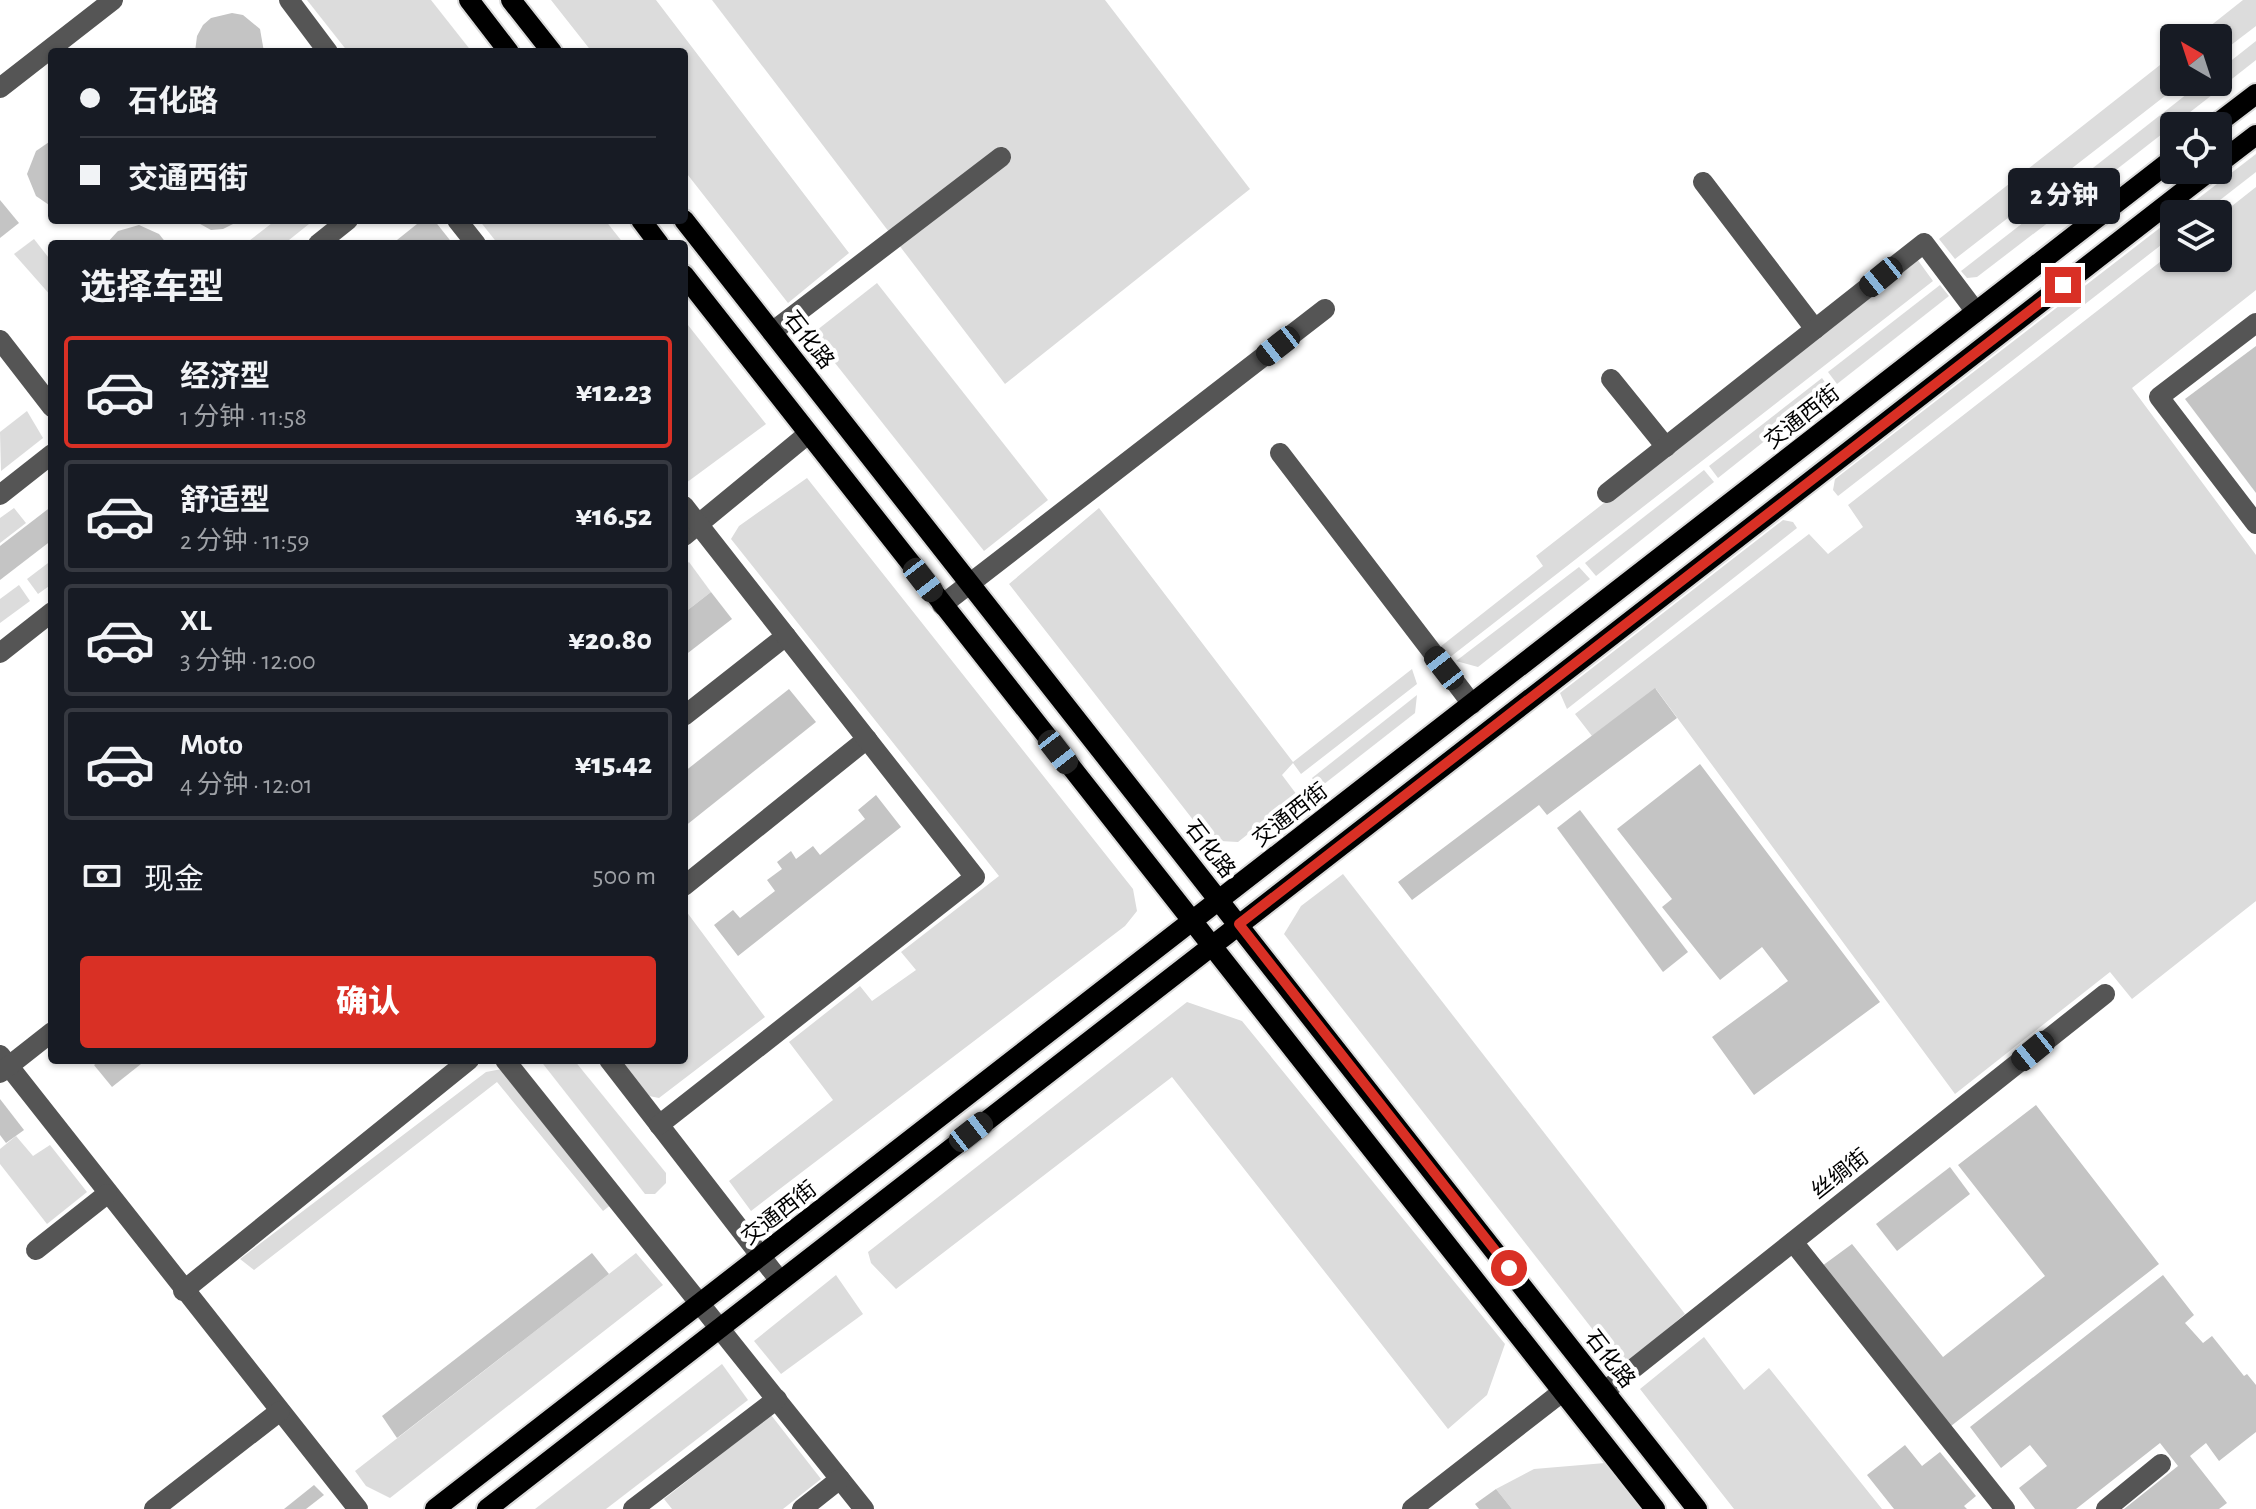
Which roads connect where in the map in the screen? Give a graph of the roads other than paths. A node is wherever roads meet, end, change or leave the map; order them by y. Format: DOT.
graph roads {
  1 [pos="113,0"];
  2 [pos="289,0"];
  3 [pos="469,0"];
  4 [pos="511,0"];
  5 [pos="51,48"];
  6 [pos="325,48"];
  7 [pos="506,48"];
  8 [pos="549,48"];
  9 [pos="48,51"];
  10 [pos="0,88"];
  11 [pos="2256,94"];
  12 [pos="2232,112"];
  13 [pos="2256,135"];
  14 [pos="2232,153"];
  15 [pos="1001,157"];
  16 [pos="2160,169"];
  17 [pos="1703,182"];
  18 [pos="2193,184"];
  19 [pos="343,224"];
  20 [pos="460,224"];
  21 [pos="687,224"];
  22 [pos="323,240"];
  23 [pos="473,240"];
  24 [pos="688,280"];
  25 [pos="1325,309"];
  26 [pos="1976,312"];
  27 [pos="2256,323"];
  28 [pos="1815,329"];
  29 [pos="772,332"];
  30 [pos="0,340"];
  31 [pos="1611,379"];
  32 [pos="48,402"];
  33 [pos="808,434"];
  34 [pos="1666,447"];
  35 [pos="1280,453"];
  36 [pos="48,457"];
  37 [pos="1607,493"];
  38 [pos="0,495"];
  39 [pos="2256,524"];
  40 [pos="689,529"];
  41 [pos="970,583"];
  42 [pos="942,605"];
  43 [pos="48,615"];
  44 [pos="786,636"];
  45 [pos="0,653"];
  46 [pos="1472,704"];
  47 [pos="688,713"];
  48 [pos="867,739"];
  49 [pos="688,883"];
  50 [pos="1220,901"];
  51 [pos="1193,923"];
  52 [pos="1239,924"];
  53 [pos="1211,946"];
  54 [pos="2105,994"];
  55 [pos="48,1035"];
  56 [pos="464,1064"];
  57 [pos="508,1064"];
  58 [pos="612,1064"];
  59 [pos="3,1065"];
  60 [pos="659,1125"];
  61 [pos="107,1194"];
  62 [pos="1793,1242"];
  63 [pos="36,1250"];
  64 [pos="761,1257"];
  65 [pos="780,1281"];
  66 [pos="183,1291"];
  67 [pos="699,1305"];
  68 [pos="721,1327"];
  69 [pos="1605,1391"];
  70 [pos="1562,1392"];
  71 [pos="777,1399"];
  72 [pos="280,1411"];
  73 [pos="2161,1464"];
  74 [pos="840,1479"];
  75 [pos="647,1505"];
  76 [pos="154,1509"];
  77 [pos="358,1509"];
  78 [pos="435,1509"];
  79 [pos="487,1509"];
  80 [pos="802,1509"];
  81 [pos="864,1509"];
  82 [pos="1412,1509"];
  83 [pos="1655,1509"];
  84 [pos="1697,1509"];
  85 [pos="2005,1509"];
  86 [pos="2106,1509"];
  1 -- 5 [label="street"];
  2 -- 6 [label="street"];
  3 -- 7 [label="main road"];
  4 -- 8 [label="main road"];
  9 -- 10 [label="street"];
  11 -- 12 [label="main road"];
  13 -- 14 [label="main road"];
  15 -- 29 [label="street"];
  16 -- 26 [label="main road, 交通西街"];
  17 -- 28 [label="street"];
  18 -- 52 [label="main road"];
  19 -- 22 [label="street"];
  20 -- 23 [label="street"];
  21 -- 29 [label="main road, 石化路"];
  24 -- 33 [label="main road"];
  25 -- 41 [label="street"];
  26 -- 28 [label="street"];
  26 -- 46 [label="main road, 交通西街"];
  27 -- 39 [label="street"];
  28 -- 34 [label="street"];
  29 -- 41 [label="main road, 石化路"];
  30 -- 32 [label="street"];
  31 -- 34 [label="street"];
  33 -- 40 [label="street"];
  33 -- 42 [label="main road"];
  34 -- 37 [label="street"];
  35 -- 46 [label="street"];
  36 -- 38 [label="street"];
  40 -- 44 [label="street"];
  41 -- 42 [label="street"];
  41 -- 50 [label="main road, 石化路"];
  42 -- 51 [label="main road"];
  43 -- 45 [label="street"];
  44 -- 47 [label="street"];
  44 -- 48 [label="street"];
  46 -- 50 [label="main road, 交通西街"];
  48 -- 49 [label="street"];
  48 -- 60 [label="street"];
  50 -- 51 [label="main road, 交通西街"];
  50 -- 52 [label="main road, 石化路"];
  51 -- 53 [label="main road"];
  51 -- 64 [label="main road, 交通西街"];
  52 -- 53 [label="main road"];
  52 -- 69 [label="main road, 石化路"];
  53 -- 65 [label="main road"];
  53 -- 70 [label="main road"];
  54 -- 62 [label="street, 丝绸街"];
  55 -- 59 [label="street"];
  56 -- 66 [label="street"];
  57 -- 67 [label="street"];
  58 -- 60 [label="street"];
  59 -- 61 [label="street"];
  60 -- 64 [label="street"];
  61 -- 63 [label="street"];
  61 -- 66 [label="street"];
  62 -- 69 [label="street, 丝绸街"];
  62 -- 85 [label="street"];
  64 -- 65 [label="street"];
  64 -- 67 [label="main road, 交通西街"];
  65 -- 68 [label="main road"];
  66 -- 72 [label="street"];
  67 -- 68 [label="street"];
  67 -- 78 [label="main road, 交通西街"];
  68 -- 71 [label="street"];
  68 -- 79 [label="main road"];
  69 -- 84 [label="main road, 石化路"];
  70 -- 82 [label="street"];
  70 -- 83 [label="main road"];
  71 -- 74 [label="street"];
  71 -- 75 [label="street"];
  72 -- 76 [label="street"];
  72 -- 77 [label="street"];
  73 -- 86 [label="street"];
  74 -- 80 [label="street"];
  74 -- 81 [label="street"];
}
